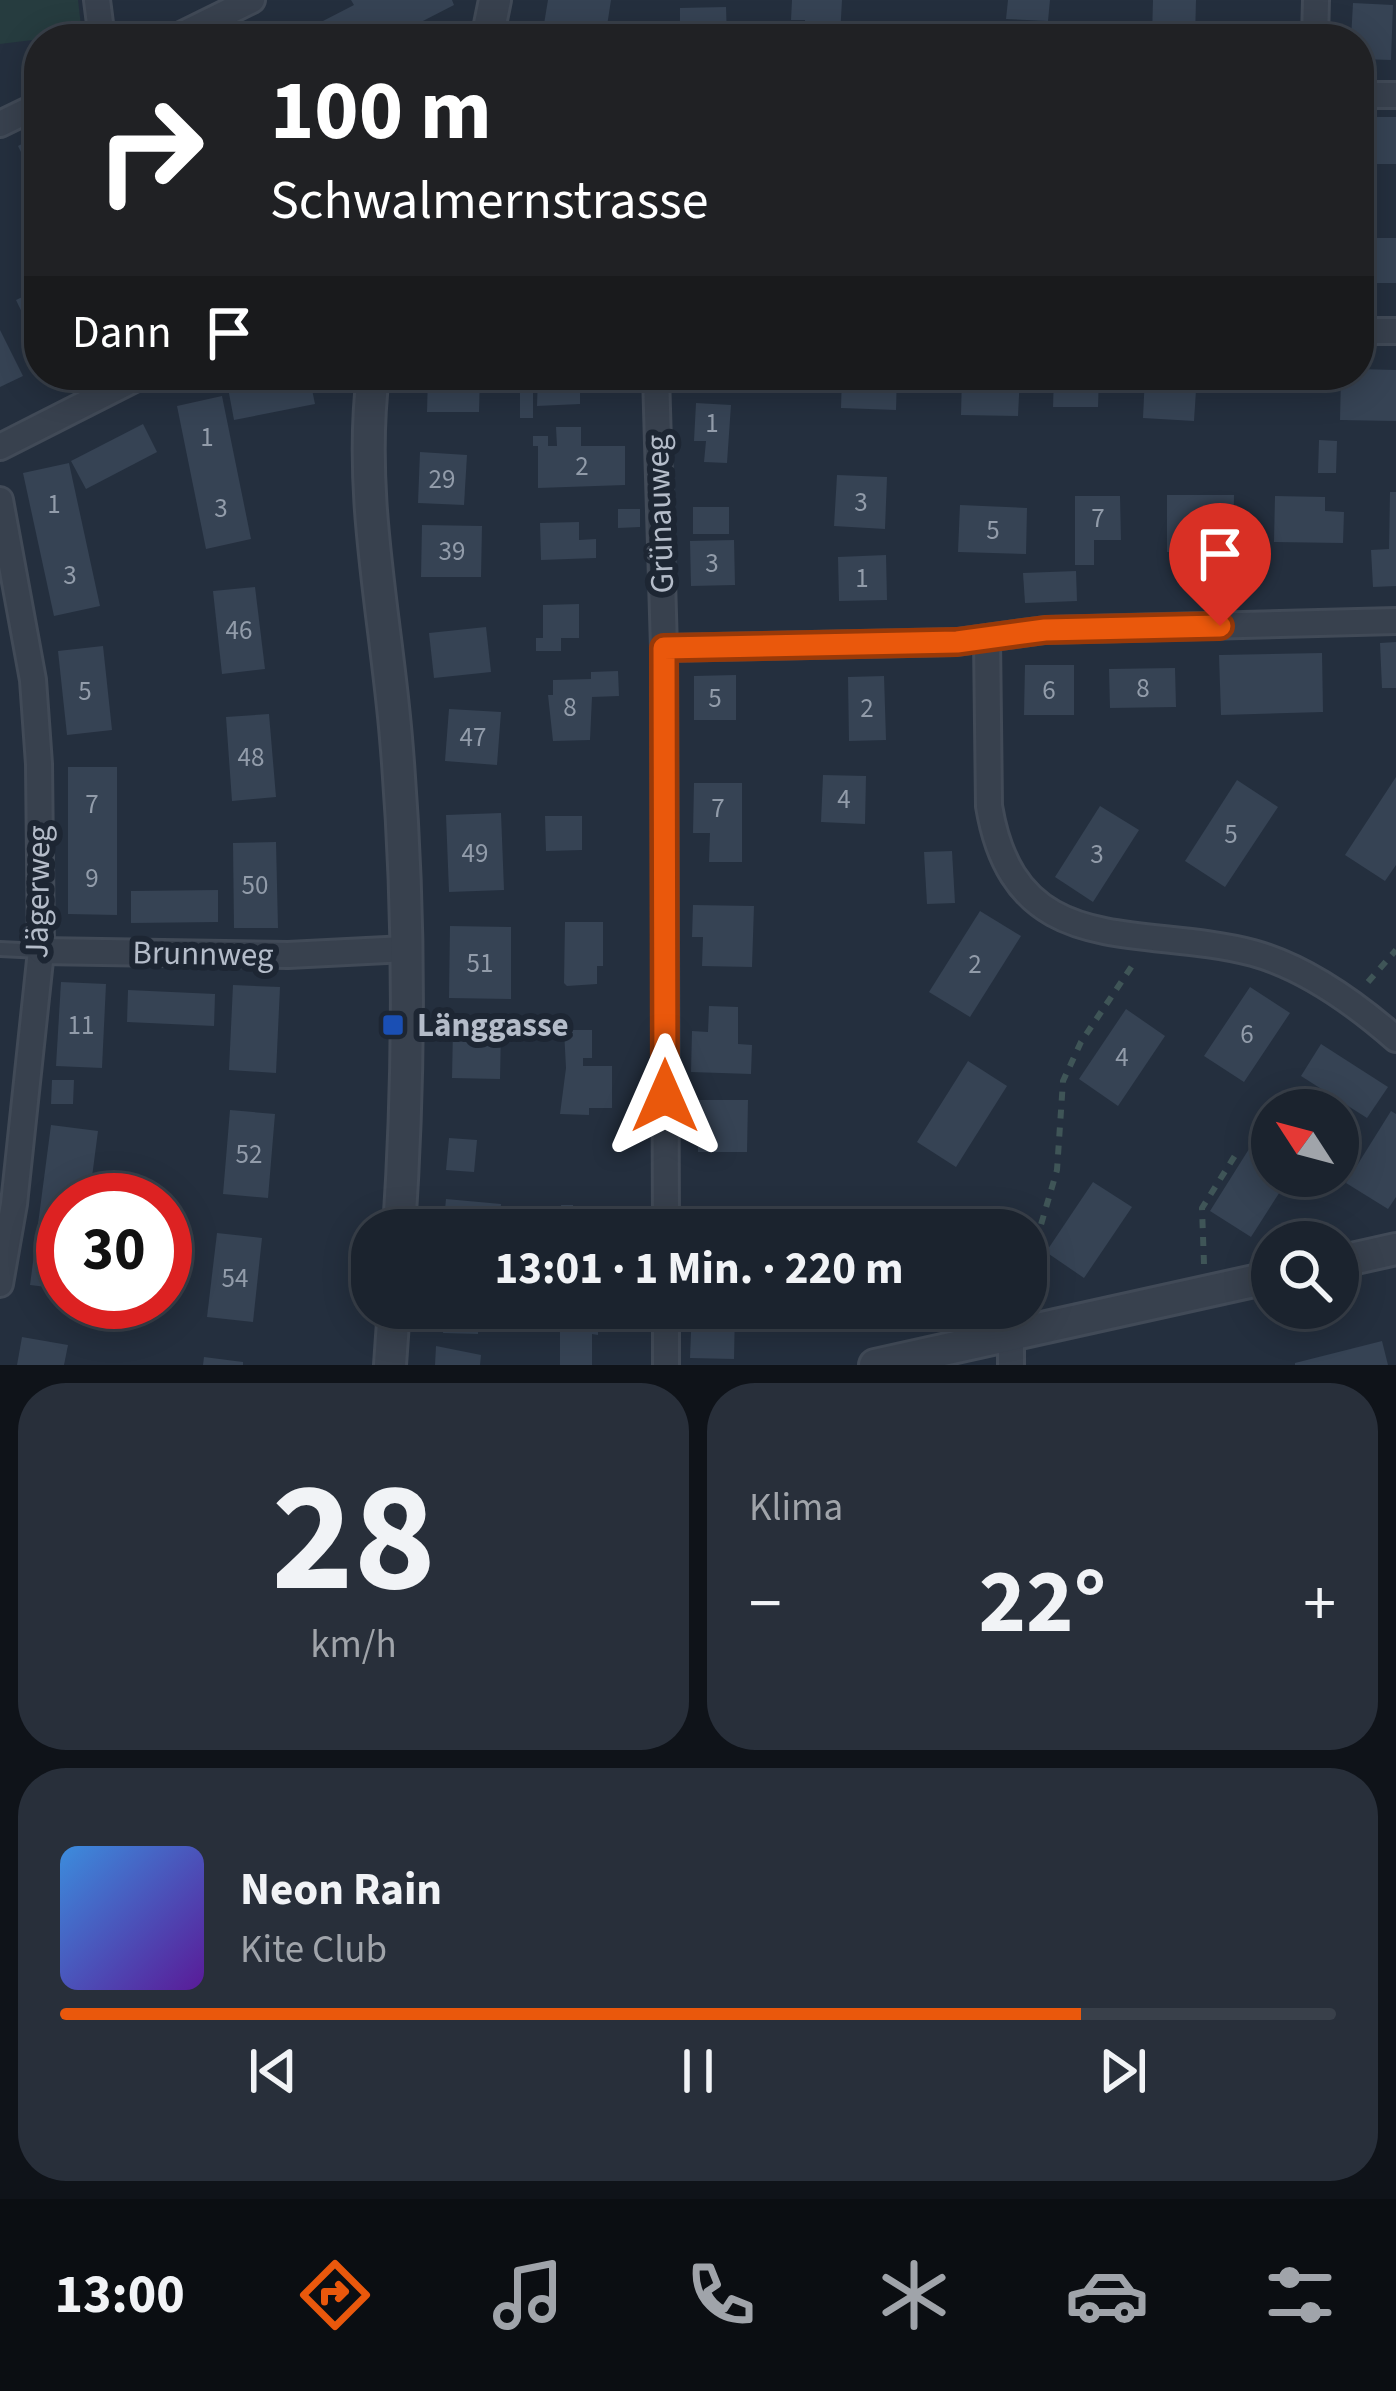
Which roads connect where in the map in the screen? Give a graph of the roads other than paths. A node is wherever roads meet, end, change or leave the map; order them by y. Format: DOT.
graph roads {
  1 [pos="252,0"];
  2 [pos="203,24"];
  3 [pos="112,390"];
  4 [pos="373,390"];
  5 [pos="656,390"];
  6 [pos="0,447"];
  7 [pos="0,500"];
  8 [pos="1396,621"];
  9 [pos="987,639"];
  10 [pos="664,648"];
  11 [pos="0,949"];
  12 [pos="406,949"];
  13 [pos="40,951"];
  14 [pos="1396,1039"];
  15 [pos="400,1209"];
  16 [pos="665,1209"];
  17 [pos="1396,1250"];
  18 [pos="1359,1258"];
  19 [pos="1251,1281"];
  20 [pos="0,1284"];
  21 [pos="393,1329"];
  22 [pos="666,1329"];
  23 [pos="1011,1350"];
  24 [pos="390,1365"];
  25 [pos="666,1365"];
  26 [pos="875,1365"];
  1 -- 2 [label="street"];
  3 -- 6 [label="street"];
  4 -- 12 [label="street"];
  5 -- 10 [label="street, Grünauweg"];
  7 -- 13 [label="street, Jägerweg"];
  8 -- 9 [label="street"];
  9 -- 10 [label="street"];
  9 -- 14 [label="street"];
  10 -- 16 [label="street, Grünauweg"];
  11 -- 13 [label="lane, Brunnweg"];
  12 -- 13 [label="street, Brunnweg"];
  12 -- 15 [label="street"];
  13 -- 20 [label="street, Jägerweg"];
  17 -- 18 [label="street"];
  19 -- 23 [label="street"];
  21 -- 24 [label="street"];
  22 -- 25 [label="street"];
  23 -- 26 [label="street"];
}
